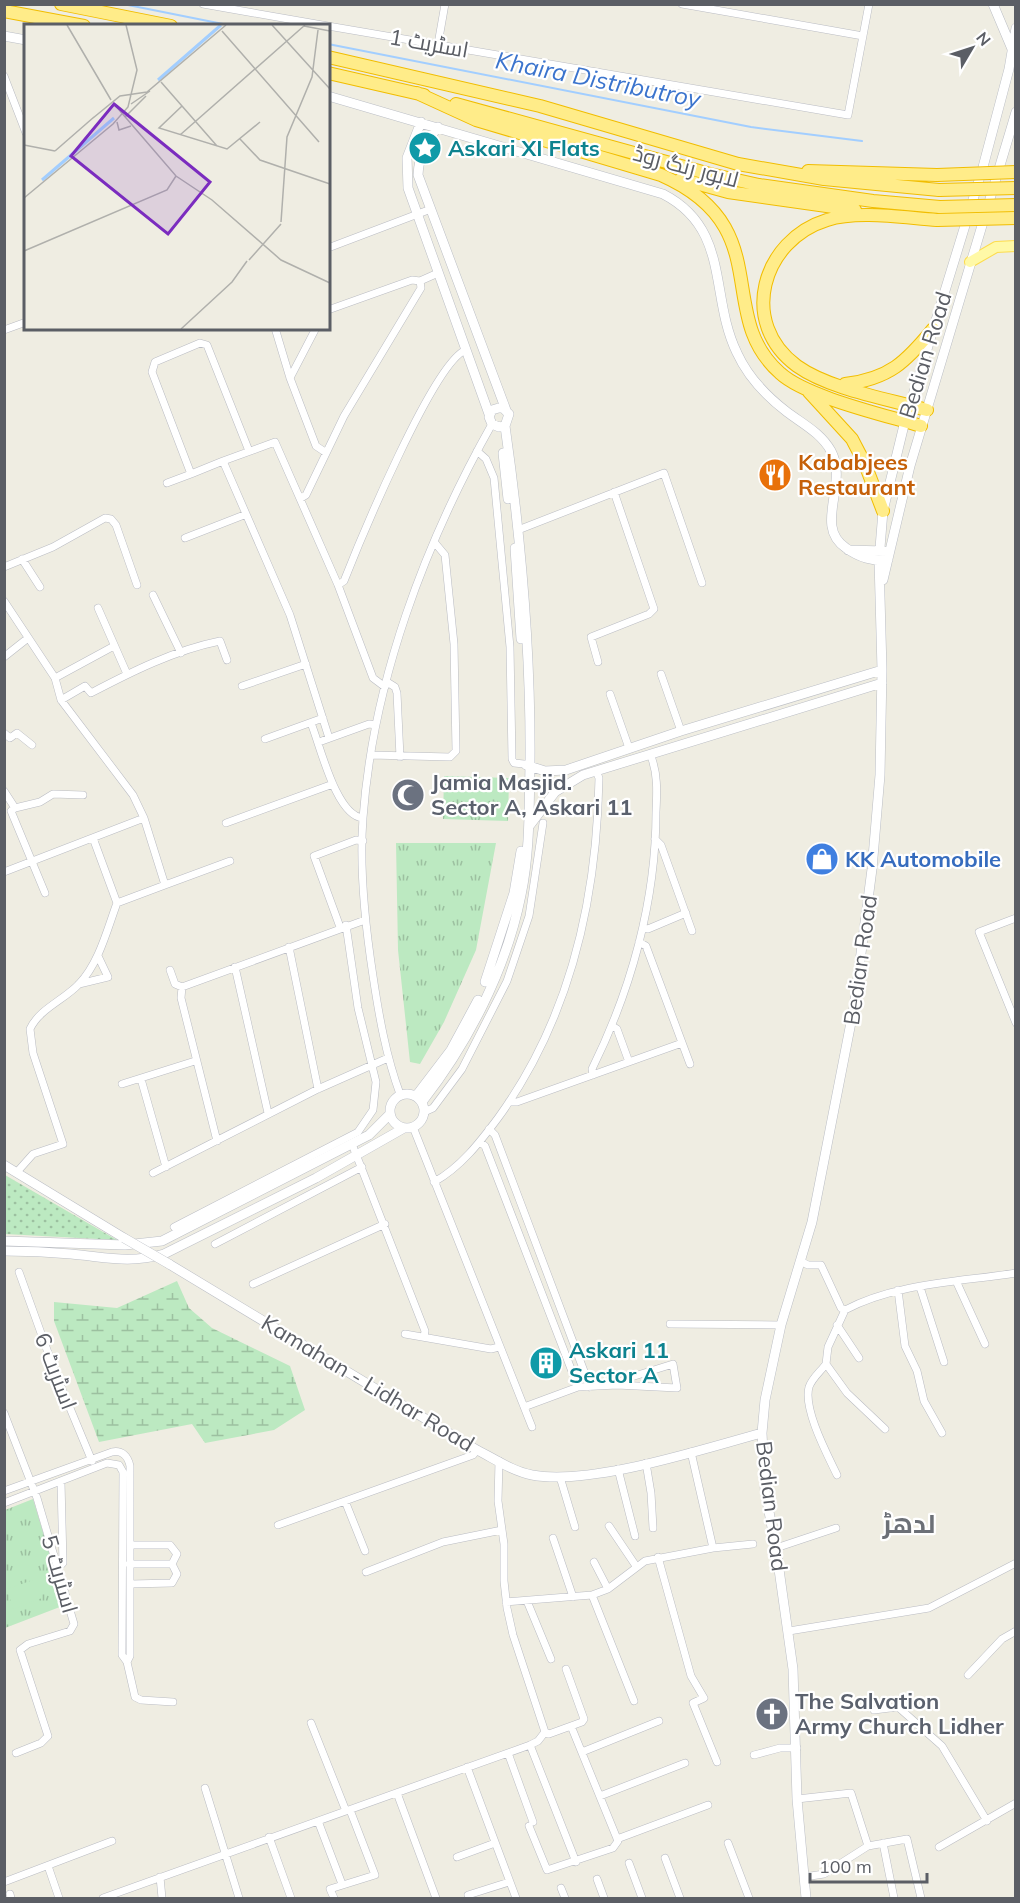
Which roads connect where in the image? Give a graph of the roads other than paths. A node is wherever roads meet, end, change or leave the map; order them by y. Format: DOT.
graph roads {
  1 [pos="61,4"];
  2 [pos="203,4"];
  3 [pos="445,4"];
  4 [pos="682,4"];
  5 [pos="869,4"];
  6 [pos="993,4"];
  7 [pos="4,10"];
  8 [pos="74,24"];
  9 [pos="161,24"];
  10 [pos="317,24"];
  11 [pos="330,26"];
  12 [pos="1016,28"];
  13 [pos="4,36"];
  14 [pos="862,36"];
  15 [pos="24,40"];
  16 [pos="1015,40"];
  17 [pos="438,44"];
  18 [pos="1013,51"];
  19 [pos="330,57"];
  20 [pos="330,73"];
  21 [pos="4,76"];
  22 [pos="417,93"];
  23 [pos="330,97"];
  24 [pos="1016,112"];
  25 [pos="421,122"];
  26 [pos="438,127"];
  27 [pos="24,128"];
  28 [pos="777,172"];
  29 [pos="1016,172"];
  30 [pos="661,175"];
  31 [pos="1016,188"];
  32 [pos="1016,205"];
  33 [pos="431,209"];
  34 [pos="416,214"];
  35 [pos="889,217"];
  36 [pos="1016,218"];
  37 [pos="1016,246"];
  38 [pos="330,247"];
  39 [pos="970,262"];
  40 [pos="438,273"];
  41 [pos="420,281"];
  42 [pos="330,309"];
  43 [pos="24,323"];
  44 [pos="933,329"];
  45 [pos="4,330"];
  46 [pos="277,330"];
  47 [pos="315,330"];
  48 [pos="466,350"];
  49 [pos="290,378"];
  50 [pos="838,384"];
  51 [pos="808,391"];
  52 [pos="910,405"];
  53 [pos="506,410"];
  54 [pos="927,410"];
  55 [pos="489,414"];
  56 [pos="906,421"];
  57 [pos="498,426"];
  58 [pos="921,426"];
  59 [pos="249,451"];
  60 [pos="477,451"];
  61 [pos="325,452"];
  62 [pos="223,462"];
  63 [pos="191,474"];
  64 [pos="167,483"];
  65 [pos="614,492"];
  66 [pos="301,498"];
  67 [pos="884,512"];
  68 [pos="244,515"];
  69 [pos="881,527"];
  70 [pos="518,530"];
  71 [pos="185,538"];
  72 [pos="435,543"];
  73 [pos="848,550"];
  74 [pos="863,550"];
  75 [pos="885,556"];
  76 [pos="22,559"];
  77 [pos="4,567"];
  78 [pos="702,583"];
  79 [pos="137,585"];
  80 [pos="338,585"];
  81 [pos="40,587"];
  82 [pos="153,595"];
  83 [pos="4,601"];
  84 [pos="98,608"];
  85 [pos="28,638"];
  86 [pos="114,646"];
  87 [pos="181,653"];
  88 [pos="4,657"];
  89 [pos="227,660"];
  90 [pos="598,662"];
  91 [pos="306,664"];
  92 [pos="882,669"];
  93 [pos="127,674"];
  94 [pos="661,674"];
  95 [pos="55,678"];
  96 [pos="882,683"];
  97 [pos="386,685"];
  98 [pos="242,686"];
  99 [pos="610,694"];
  100 [pos="61,700"];
  101 [pos="749,711"];
  102 [pos="322,718"];
  103 [pos="311,723"];
  104 [pos="754,724"];
  105 [pos="376,725"];
  106 [pos="686,729"];
  107 [pos="4,733"];
  108 [pos="329,738"];
  109 [pos="265,739"];
  110 [pos="694,741"];
  111 [pos="319,742"];
  112 [pos="32,745"];
  113 [pos="629,748"];
  114 [pos="650,754"];
  115 [pos="371,755"];
  116 [pos="400,757"];
  117 [pos="527,765"];
  118 [pos="582,770"];
  119 [pos="596,771"];
  120 [pos="333,784"];
  121 [pos="4,791"];
  122 [pos="83,795"];
  123 [pos="527,800"];
  124 [pos="15,808"];
  125 [pos="541,808"];
  126 [pos="144,818"];
  127 [pos="363,818"];
  128 [pos="226,823"];
  129 [pos="543,823"];
  130 [pos="528,829"];
  131 [pos="93,838"];
  132 [pos="655,839"];
  133 [pos="363,841"];
  134 [pos="33,861"];
  135 [pos="230,861"];
  136 [pos="4,872"];
  137 [pos="165,885"];
  138 [pos="45,892"];
  139 [pos="117,903"];
  140 [pos="686,913"];
  141 [pos="1016,918"];
  142 [pos="365,920"];
  143 [pos="343,926"];
  144 [pos="643,928"];
  145 [pos="692,931"];
  146 [pos="639,942"];
  147 [pos="290,947"];
  148 [pos="98,956"];
  149 [pos="235,968"];
  150 [pos="170,970"];
  151 [pos="79,984"];
  152 [pos="182,987"];
  153 [pos="1016,1023"];
  154 [pos="612,1026"];
  155 [pos="682,1043"];
  156 [pos="387,1058"];
  157 [pos="195,1061"];
  158 [pos="629,1062"];
  159 [pos="371,1064"];
  160 [pos="690,1064"];
  161 [pos="593,1075"];
  162 [pos="141,1079"];
  163 [pos="123,1084"];
  164 [pos="318,1089"];
  165 [pos="400,1095"];
  166 [pos="419,1099"];
  167 [pos="509,1102"];
  168 [pos="424,1112"];
  169 [pos="268,1113"];
  170 [pos="390,1114"];
  171 [pos="408,1127"];
  172 [pos="489,1129"];
  173 [pos="217,1141"];
  174 [pos="480,1142"];
  175 [pos="352,1144"];
  176 [pos="357,1155"];
  177 [pos="4,1165"];
  178 [pos="166,1167"];
  179 [pos="362,1167"];
  180 [pos="17,1172"];
  181 [pos="153,1173"];
  182 [pos="434,1182"];
  183 [pos="385,1224"];
  184 [pos="174,1227"];
  185 [pos="4,1241"];
  186 [pos="214,1244"];
  187 [pos="4,1251"];
  188 [pos="802,1262"];
  189 [pos="19,1272"];
  190 [pos="1016,1273"];
  191 [pos="957,1283"];
  192 [pos="253,1284"];
  193 [pos="920,1287"];
  194 [pos="898,1290"];
  195 [pos="845,1310"];
  196 [pos="670,1324"];
  197 [pos="781,1325"];
  198 [pos="837,1325"];
  199 [pos="405,1334"];
  200 [pos="424,1337"];
  201 [pos="985,1344"];
  202 [pos="499,1347"];
  203 [pos="859,1358"];
  204 [pos="944,1362"];
  205 [pos="826,1364"];
  206 [pos="617,1385"];
  207 [pos="578,1387"];
  208 [pos="590,1387"];
  209 [pos="524,1407"];
  210 [pos="4,1413"];
  211 [pos="532,1426"];
  212 [pos="885,1429"];
  213 [pos="762,1433"];
  214 [pos="942,1433"];
  215 [pos="477,1450"];
  216 [pos="691,1452"];
  217 [pos="124,1454"];
  218 [pos="92,1459"];
  219 [pos="499,1461"];
  220 [pos="646,1463"];
  221 [pos="117,1464"];
  222 [pos="94,1469"];
  223 [pos="618,1469"];
  224 [pos="837,1475"];
  225 [pos="560,1477"];
  226 [pos="31,1482"];
  227 [pos="61,1482"];
  228 [pos="4,1491"];
  229 [pos="34,1491"];
  230 [pos="345,1501"];
  231 [pos="4,1503"];
  232 [pos="278,1525"];
  233 [pos="609,1526"];
  234 [pos="575,1527"];
  235 [pos="653,1528"];
  236 [pos="836,1528"];
  237 [pos="502,1530"];
  238 [pos="635,1536"];
  239 [pos="553,1538"];
  240 [pos="753,1544"];
  241 [pos="131,1545"];
  242 [pos="712,1548"];
  243 [pos="776,1548"];
  244 [pos="365,1551"];
  245 [pos="658,1557"];
  246 [pos="594,1562"];
  247 [pos="123,1563"];
  248 [pos="1016,1563"];
  249 [pos="131,1564"];
  250 [pos="172,1564"];
  251 [pos="636,1566"];
  252 [pos="59,1567"];
  253 [pos="366,1572"];
  254 [pos="131,1584"];
  255 [pos="608,1589"];
  256 [pos="592,1595"];
  257 [pos="573,1598"];
  258 [pos="527,1601"];
  259 [pos="506,1602"];
  260 [pos="789,1630"];
  261 [pos="1016,1631"];
  262 [pos="551,1659"];
  263 [pos="127,1662"];
  264 [pos="566,1669"];
  265 [pos="968,1675"];
  266 [pos="634,1701"];
  267 [pos="172,1702"];
  268 [pos="874,1710"];
  269 [pos="659,1721"];
  270 [pos="311,1723"];
  271 [pos="571,1726"];
  272 [pos="545,1732"];
  273 [pos="530,1745"];
  274 [pos="797,1748"];
  275 [pos="582,1752"];
  276 [pos="16,1753"];
  277 [pos="508,1753"];
  278 [pos="754,1755"];
  279 [pos="717,1762"];
  280 [pos="685,1763"];
  281 [pos="467,1767"];
  282 [pos="205,1788"];
  283 [pos="397,1793"];
  284 [pos="600,1796"];
  285 [pos="798,1799"];
  286 [pos="1016,1803"];
  287 [pos="708,1805"];
  288 [pos="348,1811"];
  289 [pos="318,1821"];
  290 [pos="987,1821"];
  291 [pos="269,1837"];
  292 [pos="617,1839"];
  293 [pos="112,1841"];
  294 [pos="495,1843"];
  295 [pos="728,1843"];
  296 [pos="884,1843"];
  297 [pos="868,1846"];
  298 [pos="939,1846"];
  299 [pos="225,1854"];
  300 [pos="457,1857"];
  301 [pos="664,1858"];
  302 [pos="576,1862"];
  303 [pos="629,1863"];
  304 [pos="48,1866"];
  305 [pos="160,1877"];
  306 [pos="804,1877"];
  307 [pos="597,1879"];
  308 [pos="4,1882"];
  309 [pos="509,1882"];
  310 [pos="342,1884"];
  311 [pos="561,1888"];
  312 [pos="468,1895"];
  313 [pos="59,1899"];
  314 [pos="103,1899"];
  315 [pos="162,1899"];
  316 [pos="239,1899"];
  317 [pos="291,1899"];
  318 [pos="334,1899"];
  319 [pos="436,1899"];
  320 [pos="516,1899"];
  321 [pos="565,1899"];
  322 [pos="604,1899"];
  323 [pos="642,1899"];
  324 [pos="680,1899"];
  325 [pos="749,1899"];
  326 [pos="806,1899"];
  327 [pos="894,1899"];
  328 [pos="921,1899"];
  1 -- 9 [label="highway"];
  2 -- 10 [label="street, اسٹریٹ 1"];
  3 -- 17 [label="street"];
  4 -- 14 [label="street"];
  5 -- 14 [label="street"];
  6 -- 18 [label="street"];
  7 -- 8 [label="highway"];
  11 -- 17 [label="street, اسٹریٹ 1"];
  12 -- 16 [label="street, Bedian Road"];
  13 -- 15 [label="street"];
  14 -- 17 [label="street, اسٹریٹ 1"];
  16 -- 18 [label="street, Bedian Road"];
  18 -- 44 [label="street, Bedian Road"];
  19 -- 28 [label="highway, لاہور رنگ روڈ"];
  20 -- 22 [label="highway, لاہور رنگ روڈ"];
  21 -- 27 [label="street"];
  22 -- 30 [label="highway"];
  22 -- 32 [label="highway, لاہور رنگ روڈ, bridge"];
  23 -- 25 [label="street"];
  24 -- 39 [label="street"];
  25 -- 26 [label="street"];
  25 -- 34 [label="street"];
  26 -- 33 [label="street"];
  26 -- 73 [label="street"];
  28 -- 29 [label="highway, bridge"];
  28 -- 31 [label="highway, لاہور رنگ روڈ, bridge"];
  30 -- 35 [label="highway"];
  30 -- 51 [label="highway"];
  33 -- 34 [label="street"];
  33 -- 53 [label="street"];
  34 -- 38 [label="street"];
  34 -- 40 [label="street"];
  35 -- 36 [label="highway, bridge"];
  35 -- 50 [label="highway"];
  37 -- 39 [label="main road"];
  39 -- 54 [label="street"];
  40 -- 41 [label="street"];
  40 -- 48 [label="street"];
  41 -- 42 [label="street"];
  41 -- 61 [label="street"];
  43 -- 45 [label="street"];
  44 -- 50 [label="highway"];
  44 -- 52 [label="street, Bedian Road"];
  46 -- 49 [label="street"];
  47 -- 49 [label="street"];
  48 -- 55 [label="street"];
  48 -- 80 [label="street"];
  49 -- 61 [label="street"];
  50 -- 52 [label="highway"];
  51 -- 56 [label="highway"];
  51 -- 67 [label="highway"];
  52 -- 54 [label="highway"];
  52 -- 56 [label="street, Bedian Road"];
  53 -- 55 [label="street"];
  53 -- 57 [label="street"];
  54 -- 58 [label="street"];
  55 -- 57 [label="street"];
  56 -- 58 [label="highway"];
  56 -- 67 [label="street, Bedian Road"];
  57 -- 60 [label="street"];
  57 -- 70 [label="street"];
  57 -- 117 [label="street"];
  58 -- 75 [label="street"];
  59 -- 62 [label="street"];
  59 -- 63 [label="street"];
  59 -- 66 [label="street"];
  60 -- 72 [label="street"];
  60 -- 117 [label="street"];
  61 -- 66 [label="street"];
  62 -- 63 [label="street"];
  62 -- 68 [label="street"];
  63 -- 64 [label="street"];
  65 -- 70 [label="street"];
  65 -- 78 [label="street"];
  65 -- 90 [label="street"];
  66 -- 80 [label="street"];
  67 -- 69 [label="street, Bedian Road"];
  68 -- 71 [label="street"];
  68 -- 91 [label="street"];
  69 -- 74 [label="street"];
  69 -- 75 [label="street, Bedian Road"];
  70 -- 117 [label="street"];
  72 -- 97 [label="street"];
  72 -- 116 [label="street"];
  73 -- 74 [label="street"];
  73 -- 75 [label="street"];
  74 -- 75 [label="street"];
  75 -- 92 [label="street, Bedian Road"];
  76 -- 77 [label="street"];
  76 -- 79 [label="street"];
  76 -- 81 [label="street"];
  80 -- 97 [label="street"];
  82 -- 87 [label="street"];
  83 -- 85 [label="street"];
  84 -- 86 [label="street"];
  85 -- 88 [label="street"];
  85 -- 95 [label="street"];
  86 -- 93 [label="street"];
  86 -- 95 [label="street"];
  87 -- 89 [label="street"];
  87 -- 93 [label="street"];
  91 -- 98 [label="street"];
  91 -- 102 [label="street"];
  92 -- 96 [label="street, Bedian Road"];
  92 -- 101 [label="street"];
  93 -- 100 [label="street"];
  94 -- 106 [label="street"];
  95 -- 100 [label="street"];
  96 -- 104 [label="street"];
  96 -- 188 [label="street, Bedian Road"];
  97 -- 105 [label="street"];
  97 -- 116 [label="street"];
  99 -- 113 [label="street"];
  100 -- 126 [label="street"];
  101 -- 104 [label="street"];
  101 -- 106 [label="street"];
  102 -- 103 [label="street"];
  102 -- 108 [label="street"];
  103 -- 109 [label="street"];
  103 -- 111 [label="street"];
  104 -- 110 [label="street"];
  105 -- 108 [label="street"];
  105 -- 115 [label="street"];
  106 -- 110 [label="street"];
  106 -- 113 [label="street"];
  107 -- 112 [label="street"];
  108 -- 111 [label="street"];
  110 -- 114 [label="street"];
  111 -- 120 [label="street"];
  113 -- 118 [label="street"];
  114 -- 119 [label="street"];
  114 -- 132 [label="street"];
  115 -- 116 [label="street"];
  115 -- 127 [label="street"];
  117 -- 118 [label="street"];
  117 -- 123 [label="street"];
  118 -- 119 [label="street"];
  118 -- 125 [label="street"];
  119 -- 167 [label="street"];
  120 -- 127 [label="street"];
  120 -- 128 [label="street"];
  121 -- 124 [label="street"];
  122 -- 124 [label="street"];
  123 -- 125 [label="street"];
  123 -- 130 [label="street"];
  123 -- 166 [label="street"];
  124 -- 134 [label="street"];
  125 -- 130 [label="street"];
  126 -- 131 [label="street"];
  126 -- 137 [label="street"];
  127 -- 133 [label="street"];
  129 -- 168 [label="street"];
  130 -- 166 [label="street"];
  131 -- 134 [label="street"];
  131 -- 139 [label="street"];
  132 -- 140 [label="street"];
  132 -- 144 [label="street"];
  133 -- 142 [label="street"];
  133 -- 143 [label="street"];
  134 -- 136 [label="street"];
  134 -- 138 [label="street"];
  135 -- 137 [label="street"];
  137 -- 139 [label="street"];
  139 -- 148 [label="street"];
  140 -- 144 [label="street"];
  140 -- 145 [label="street"];
  141 -- 153 [label="street"];
  142 -- 143 [label="street"];
  142 -- 156 [label="street"];
  143 -- 147 [label="street"];
  143 -- 159 [label="street"];
  144 -- 146 [label="street"];
  146 -- 154 [label="street"];
  146 -- 155 [label="street"];
  147 -- 149 [label="street"];
  147 -- 164 [label="street"];
  148 -- 151 [label="street"];
  148 -- 151 [label="street"];
  149 -- 152 [label="street"];
  149 -- 169 [label="street"];
  150 -- 152 [label="street"];
  151 -- 180 [label="street"];
  152 -- 157 [label="street"];
  154 -- 158 [label="street"];
  154 -- 161 [label="street"];
  155 -- 158 [label="street"];
  155 -- 160 [label="street"];
  156 -- 159 [label="street"];
  156 -- 165 [label="street"];
  157 -- 162 [label="street"];
  157 -- 173 [label="street"];
  158 -- 161 [label="street"];
  159 -- 164 [label="street"];
  159 -- 184 [label="street"];
  161 -- 167 [label="street"];
  162 -- 163 [label="street"];
  162 -- 178 [label="street"];
  164 -- 169 [label="street"];
  165 -- 166 [label="street"];
  165 -- 170 [label="street"];
  166 -- 168 [label="street"];
  167 -- 172 [label="street"];
  168 -- 171 [label="street"];
  169 -- 173 [label="street"];
  170 -- 171 [label="street"];
  170 -- 175 [label="street"];
  171 -- 176 [label="street"];
  171 -- 182 [label="street"];
  172 -- 174 [label="street"];
  172 -- 208 [label="street"];
  173 -- 178 [label="street"];
  174 -- 182 [label="street"];
  174 -- 207 [label="street"];
  175 -- 176 [label="street"];
  175 -- 185 [label="street"];
  176 -- 179 [label="street"];
  176 -- 187 [label="street"];
  177 -- 180 [label="street, Kamahan - Lidhar Road"];
  178 -- 181 [label="street"];
  179 -- 183 [label="street"];
  179 -- 186 [label="street"];
  180 -- 215 [label="street, Kamahan - Lidhar Road, bridge"];
  182 -- 202 [label="street"];
  183 -- 192 [label="street"];
  183 -- 200 [label="street"];
  188 -- 195 [label="street"];
  188 -- 197 [label="street, Bedian Road"];
  189 -- 218 [label="street, اسٹریٹ 6"];
  190 -- 191 [label="street"];
  191 -- 193 [label="street"];
  191 -- 201 [label="street"];
  193 -- 194 [label="street"];
  193 -- 204 [label="street"];
  194 -- 195 [label="street"];
  194 -- 214 [label="street"];
  195 -- 198 [label="street"];
  196 -- 197 [label="street"];
  197 -- 213 [label="street, Bedian Road"];
  198 -- 203 [label="street"];
  198 -- 205 [label="street"];
  199 -- 200 [label="street"];
  200 -- 202 [label="street"];
  202 -- 209 [label="street"];
  205 -- 212 [label="street"];
  205 -- 224 [label="street"];
  206 -- 206 [label="street"];
  206 -- 208 [label="street"];
  207 -- 208 [label="street"];
  207 -- 209 [label="street"];
  209 -- 211 [label="street"];
  210 -- 226 [label="street, اسٹریٹ 5"];
  213 -- 216 [label="street, Kamahan - Lidhar Road"];
  213 -- 243 [label="street, Bedian Road"];
  215 -- 219 [label="street, Kamahan - Lidhar Road"];
  215 -- 230 [label="street"];
  216 -- 220 [label="street, Kamahan - Lidhar Road"];
  216 -- 242 [label="street"];
  217 -- 218 [label="street"];
  217 -- 221 [label="street"];
  217 -- 241 [label="street"];
  218 -- 222 [label="street, اسٹریٹ 6"];
  218 -- 226 [label="street"];
  219 -- 225 [label="street, Kamahan - Lidhar Road"];
  219 -- 237 [label="street"];
  220 -- 223 [label="street, Kamahan - Lidhar Road"];
  220 -- 235 [label="street"];
  221 -- 222 [label="street"];
  221 -- 247 [label="street"];
  222 -- 227 [label="street"];
  223 -- 225 [label="street, Kamahan - Lidhar Road"];
  223 -- 238 [label="street"];
  225 -- 234 [label="street"];
  226 -- 228 [label="street"];
  226 -- 229 [label="street, اسٹریٹ 5"];
  227 -- 229 [label="street"];
  227 -- 252 [label="street"];
  229 -- 231 [label="street"];
  229 -- 252 [label="street, اسٹریٹ 5"];
  230 -- 232 [label="street"];
  230 -- 244 [label="street"];
  233 -- 251 [label="street"];
  236 -- 243 [label="street"];
  237 -- 253 [label="street"];
  237 -- 259 [label="street"];
  239 -- 257 [label="street"];
  240 -- 242 [label="street"];
  241 -- 249 [label="street"];
  241 -- 250 [label="street"];
  242 -- 245 [label="street"];
  243 -- 260 [label="street, Bedian Road"];
  245 -- 251 [label="street"];
  245 -- 279 [label="street"];
  246 -- 255 [label="street"];
  247 -- 249 [label="street"];
  247 -- 263 [label="street"];
  248 -- 260 [label="street"];
  249 -- 250 [label="street"];
  249 -- 254 [label="street"];
  250 -- 254 [label="street"];
  251 -- 255 [label="street"];
  252 -- 276 [label="street, اسٹریٹ 5"];
  254 -- 263 [label="street"];
  255 -- 256 [label="street"];
  256 -- 257 [label="street"];
  256 -- 266 [label="street"];
  257 -- 258 [label="street"];
  258 -- 259 [label="street"];
  258 -- 262 [label="street"];
  259 -- 272 [label="street"];
  260 -- 274 [label="street, Bedian Road"];
  261 -- 265 [label="street"];
  263 -- 267 [label="street"];
  264 -- 271 [label="street"];
  268 -- 290 [label="street"];
  269 -- 275 [label="street"];
  270 -- 288 [label="street"];
  271 -- 272 [label="street"];
  271 -- 275 [label="street"];
  272 -- 273 [label="street"];
  273 -- 277 [label="street"];
  273 -- 302 [label="street"];
  274 -- 278 [label="street"];
  274 -- 285 [label="street, Bedian Road"];
  275 -- 284 [label="street"];
  277 -- 281 [label="street"];
  277 -- 302 [label="street"];
  280 -- 284 [label="street"];
  281 -- 283 [label="street"];
  281 -- 294 [label="street"];
  282 -- 299 [label="street"];
  283 -- 288 [label="street"];
  283 -- 319 [label="street"];
  284 -- 292 [label="street"];
  285 -- 297 [label="street"];
  285 -- 306 [label="street, Bedian Road"];
  286 -- 290 [label="street"];
  287 -- 292 [label="street"];
  288 -- 289 [label="street"];
  288 -- 310 [label="street"];
  289 -- 291 [label="street"];
  289 -- 310 [label="street"];
  290 -- 298 [label="street"];
  291 -- 299 [label="street"];
  291 -- 317 [label="street"];
  292 -- 302 [label="street"];
  293 -- 304 [label="street"];
  294 -- 300 [label="street"];
  294 -- 309 [label="street"];
  295 -- 325 [label="street"];
  296 -- 297 [label="street"];
  296 -- 327 [label="street"];
  296 -- 328 [label="street"];
  297 -- 306 [label="street"];
  299 -- 305 [label="street"];
  299 -- 316 [label="street"];
  301 -- 324 [label="street"];
  303 -- 323 [label="street"];
  304 -- 308 [label="street"];
  304 -- 313 [label="street"];
  305 -- 314 [label="street"];
  305 -- 315 [label="street"];
  306 -- 326 [label="street, Bedian Road"];
  307 -- 322 [label="street"];
  309 -- 312 [label="street"];
  309 -- 320 [label="street"];
  310 -- 318 [label="street"];
  311 -- 321 [label="street"];
}
